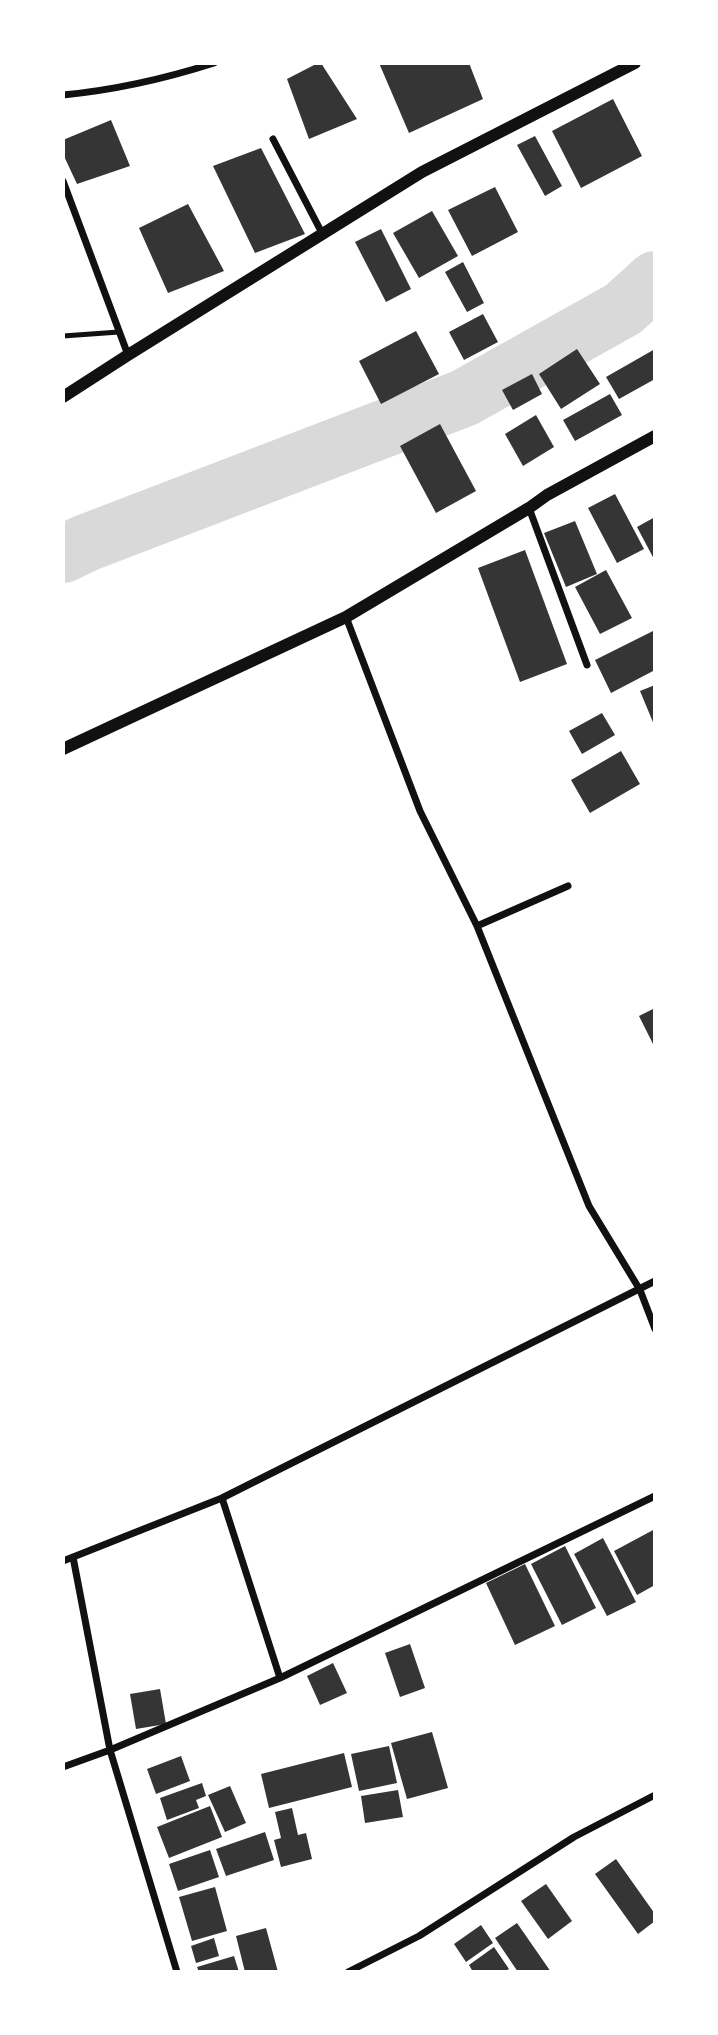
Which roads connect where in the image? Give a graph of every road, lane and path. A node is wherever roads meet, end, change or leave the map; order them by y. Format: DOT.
graph roads {
  1 [pos="214,63"];
  2 [pos="635,63"];
  3 [pos="63,95"];
  4 [pos="273,139"];
  5 [pos="63,181"];
  6 [pos="323,235"];
  7 [pos="119,332"];
  8 [pos="63,336"];
  9 [pos="128,355"];
  10 [pos="63,397"];
  11 [pos="655,436"];
  12 [pos="529,508"];
  13 [pos="346,617"];
  14 [pos="587,664"];
  15 [pos="63,749"];
  16 [pos="568,886"];
  17 [pos="477,926"];
  18 [pos="655,1281"];
  19 [pos="640,1290"];
  20 [pos="655,1329"];
  21 [pos="655,1496"];
  22 [pos="222,1498"];
  23 [pos="73,1557"];
  24 [pos="63,1560"];
  25 [pos="280,1678"];
  26 [pos="110,1750"];
  27 [pos="63,1767"];
  28 [pos="655,1795"];
  29 [pos="177,1972"];
  30 [pos="348,1972"];
  1 -- 3 [label="street"];
  2 -- 6 [label="street"];
  4 -- 6 [label="street"];
  5 -- 7 [label="street"];
  6 -- 9 [label="street"];
  7 -- 8 [label="lane"];
  7 -- 9 [label="street"];
  9 -- 10 [label="street"];
  11 -- 12 [label="street"];
  12 -- 13 [label="street"];
  12 -- 14 [label="street"];
  13 -- 15 [label="street"];
  13 -- 17 [label="street"];
  16 -- 17 [label="street"];
  17 -- 19 [label="street"];
  18 -- 19 [label="street"];
  19 -- 20 [label="street"];
  19 -- 22 [label="street"];
  21 -- 25 [label="street"];
  22 -- 23 [label="street"];
  22 -- 25 [label="street"];
  23 -- 24 [label="street"];
  23 -- 26 [label="street"];
  25 -- 26 [label="street"];
  26 -- 27 [label="street"];
  26 -- 29 [label="street"];
  28 -- 30 [label="street"];
}
